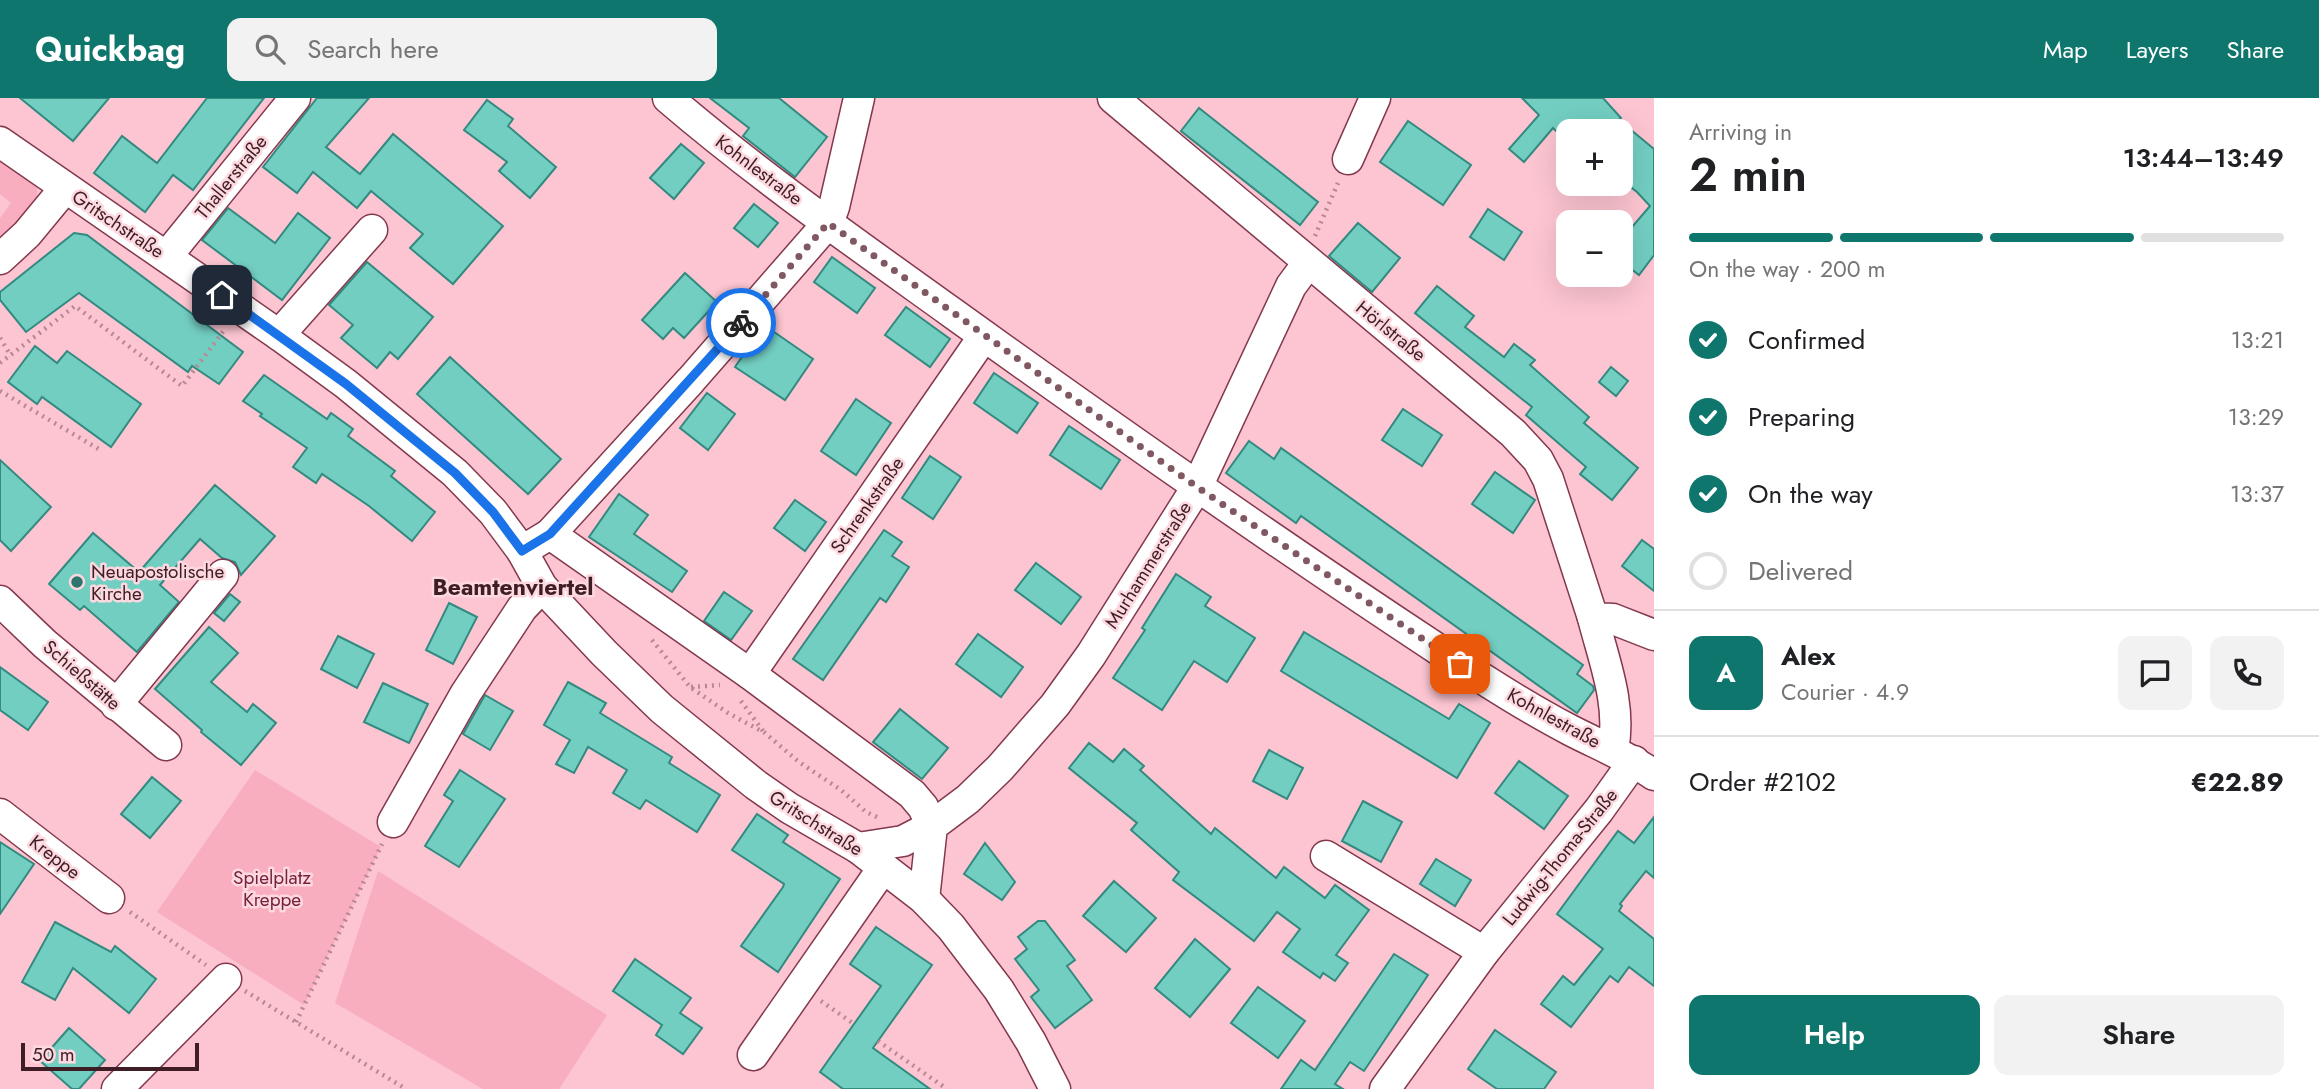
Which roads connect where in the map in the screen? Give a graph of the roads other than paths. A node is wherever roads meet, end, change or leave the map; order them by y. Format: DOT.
graph roads {
  1 [pos="295,98"];
  2 [pos="668,98"];
  3 [pos="859,98"];
  4 [pos="1113,98"];
  5 [pos="1375,98"];
  6 [pos="0,142"];
  7 [pos="1348,159"];
  8 [pos="65,188"];
  9 [pos="828,223"];
  10 [pos="372,230"];
  11 [pos="167,257"];
  12 [pos="0,259"];
  13 [pos="1306,262"];
  14 [pos="279,335"];
  15 [pos="984,336"];
  16 [pos="1197,487"];
  17 [pos="550,534"];
  18 [pos="522,551"];
  19 [pos="223,575"];
  20 [pos="542,587"];
  21 [pos="0,601"];
  22 [pos="1593,618"];
  23 [pos="1654,635"];
  24 [pos="750,674"];
  25 [pos="117,705"];
  26 [pos="166,745"];
  27 [pos="1634,762"];
  28 [pos="1,816"];
  29 [pos="393,822"];
  30 [pos="932,826"];
  31 [pos="858,848"];
  32 [pos="1326,856"];
  33 [pos="883,868"];
  34 [pos="109,898"];
  35 [pos="924,899"];
  36 [pos="1483,952"];
  37 [pos="226,979"];
  38 [pos="753,1055"];
  39 [pos="117,1089"];
  40 [pos="1055,1089"];
  41 [pos="1385,1089"];
  1 -- 11 [label="street, Thallerstraße"];
  2 -- 9 [label="street, Kohnlestraße"];
  3 -- 9 [label="street"];
  4 -- 13 [label="street, Hörlstraße"];
  5 -- 7 [label="street"];
  6 -- 8 [label="street, Gritschstraße"];
  8 -- 11 [label="street, Gritschstraße"];
  8 -- 12 [label="street"];
  9 -- 15 [label="street, Kohnlestraße"];
  9 -- 17 [label="street"];
  10 -- 14 [label="street"];
  11 -- 14 [label="street, Gritschstraße"];
  13 -- 16 [label="street, Murhammerstraße"];
  13 -- 22 [label="street, Hörlstraße"];
  14 -- 18 [label="street, Gritschstraße"];
  15 -- 16 [label="street, Kohnlestraße"];
  15 -- 24 [label="street, Schrenkstraße"];
  16 -- 27 [label="street, Kohnlestraße"];
  16 -- 30 [label="street, Murhammerstraße"];
  17 -- 18 [label="street"];
  17 -- 24 [label="street"];
  18 -- 20 [label="street, Gritschstraße"];
  19 -- 25 [label="street"];
  20 -- 29 [label="street"];
  20 -- 31 [label="street, Gritschstraße"];
  21 -- 25 [label="street, Schießstätte"];
  22 -- 23 [label="street"];
  22 -- 27 [label="street, Hörlstraße"];
  24 -- 30 [label="street"];
  25 -- 26 [label="street, Schießstätte"];
  27 -- 36 [label="street, Ludwig-Thoma-Straße"];
  28 -- 34 [label="street, Kreppe"];
  30 -- 31 [label="street, Murhammerstraße"];
  30 -- 35 [label="street"];
  31 -- 33 [label="street, Gritschstraße"];
  32 -- 36 [label="street"];
  33 -- 35 [label="street, Gritschstraße"];
  33 -- 38 [label="street"];
  35 -- 40 [label="street, Gritschstraße"];
  36 -- 41 [label="street, Ludwig-Thoma-Straße"];
  37 -- 39 [label="street"];
}
